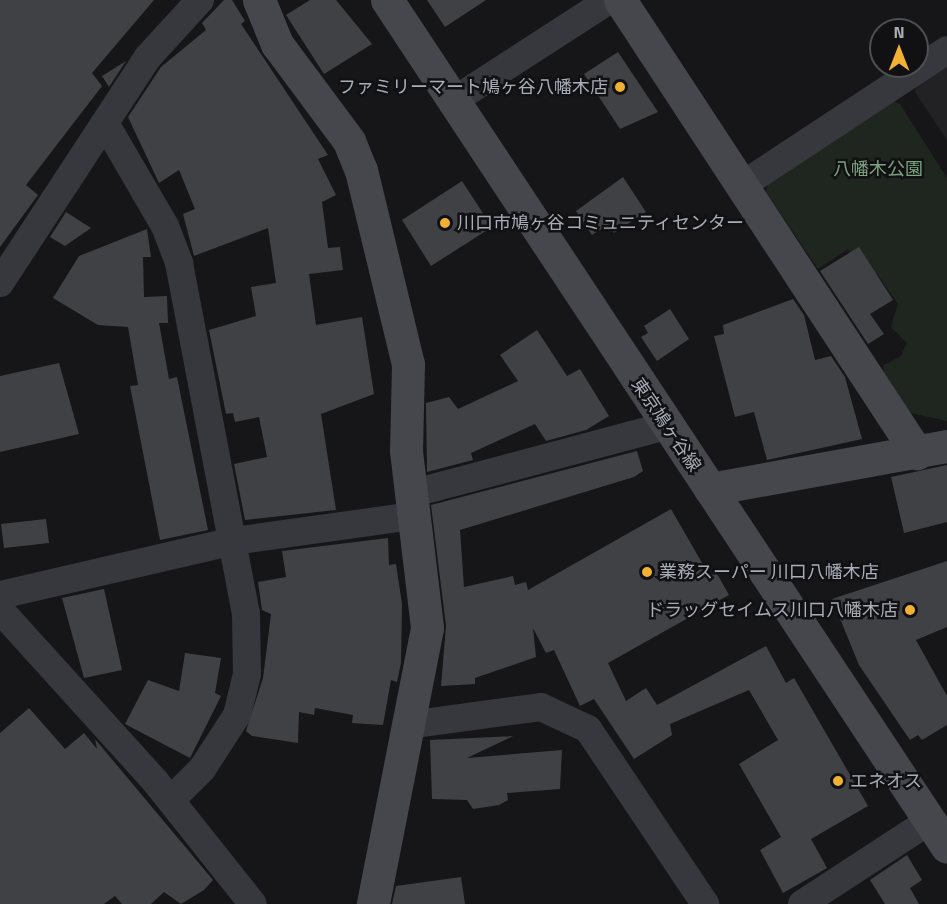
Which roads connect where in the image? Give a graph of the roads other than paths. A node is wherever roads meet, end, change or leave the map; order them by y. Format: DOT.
graph roads {
  1 [pos="200,0"];
  2 [pos="259,0"];
  3 [pos="387,0"];
  4 [pos="609,0"];
  5 [pos="620,0"];
  6 [pos="947,50"];
  7 [pos="453,101"];
  8 [pos="105,123"];
  9 [pos="744,184"];
  10 [pos="0,283"];
  11 [pos="666,426"];
  12 [pos="932,450"];
  13 [pos="710,489"];
  14 [pos="412,505"];
  15 [pos="233,541"];
  16 [pos="0,596"];
  17 [pos="0,610"];
  18 [pos="408,725"];
  19 [pos="171,800"];
  20 [pos="942,839"];
  21 [pos="253,904"];
  22 [pos="373,904"];
  23 [pos="705,904"];
  24 [pos="802,904"];
  1 -- 8 [label="street"];
  2 -- 14 [label="street"];
  3 -- 7 [label="street, 東京鳩ヶ谷線"];
  4 -- 7 [label="street"];
  5 -- 9 [label="street"];
  6 -- 9 [label="street"];
  7 -- 11 [label="street, 東京鳩ヶ谷線"];
  8 -- 10 [label="street"];
  8 -- 15 [label="street"];
  9 -- 12 [label="street"];
  11 -- 13 [label="street, 東京鳩ヶ谷線"];
  11 -- 14 [label="street"];
  12 -- 13 [label="street"];
  13 -- 20 [label="street, 東京鳩ヶ谷線"];
  14 -- 15 [label="street"];
  14 -- 18 [label="street"];
  15 -- 16 [label="street"];
  15 -- 19 [label="street"];
  17 -- 19 [label="street"];
  18 -- 22 [label="street"];
  18 -- 23 [label="street"];
  19 -- 21 [label="street"];
  20 -- 24 [label="street"];
}
